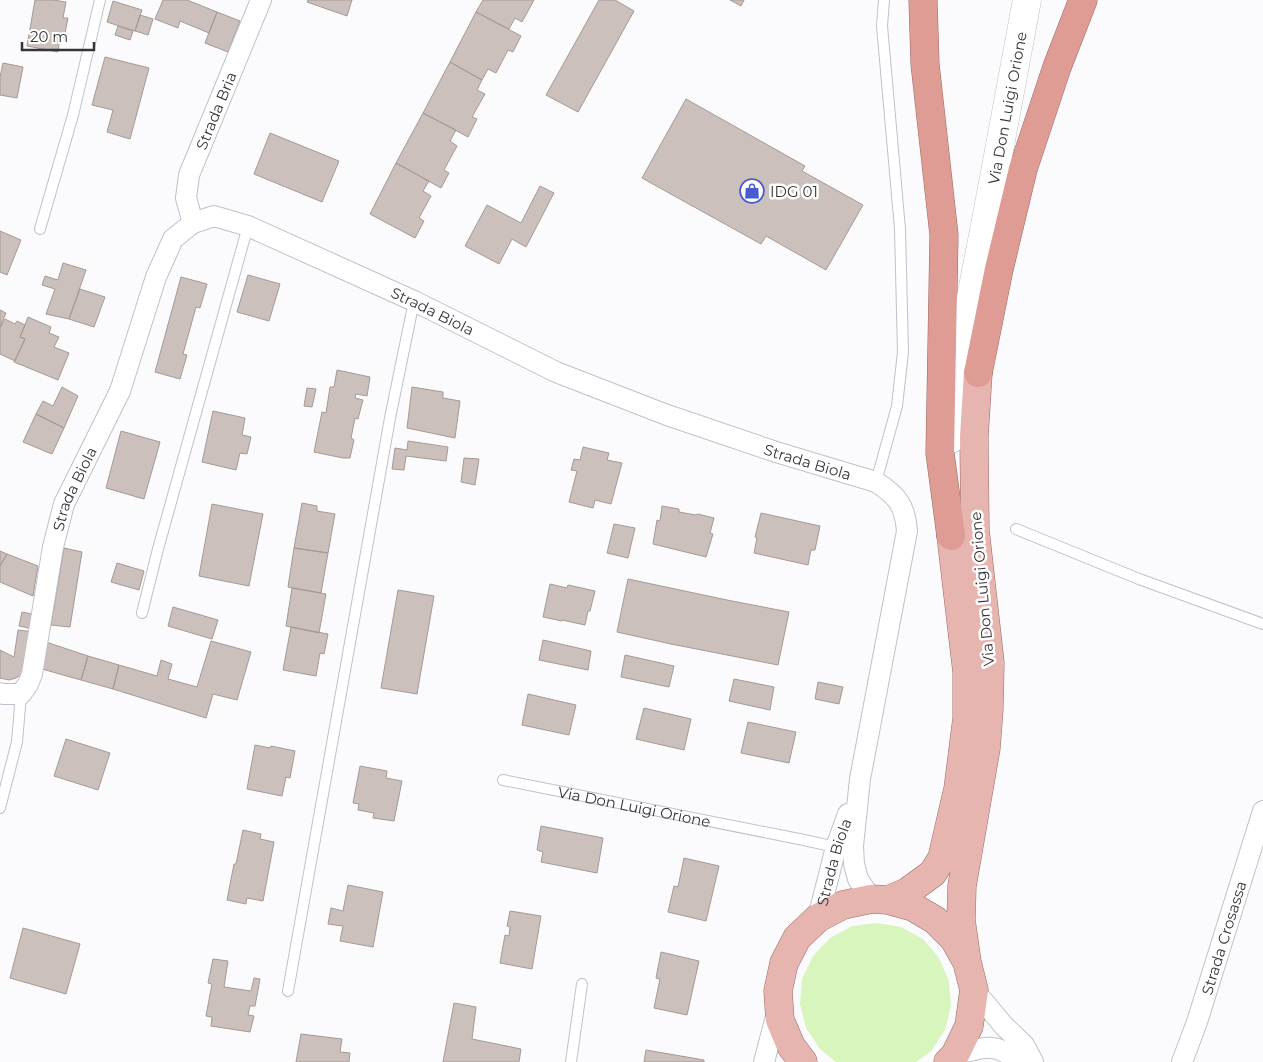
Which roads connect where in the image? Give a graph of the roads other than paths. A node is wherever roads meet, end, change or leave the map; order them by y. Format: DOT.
graph roads {
  1 [pos="100,0"];
  2 [pos="261,0"];
  3 [pos="884,0"];
  4 [pos="923,0"];
  5 [pos="1027,0"];
  6 [pos="1083,0"];
  7 [pos="987,215"];
  8 [pos="193,223"];
  9 [pos="248,226"];
  10 [pos="40,229"];
  11 [pos="414,301"];
  12 [pos="978,373"];
  13 [pos="876,482"];
  14 [pos="1016,530"];
  15 [pos="951,536"];
  16 [pos="142,612"];
  17 [pos="1263,624"];
  18 [pos="0,693"];
  19 [pos="21,694"];
  20 [pos="503,780"];
  21 [pos="0,808"];
  22 [pos="1263,812"];
  23 [pos="845,849"];
  24 [pos="879,900"];
  25 [pos="818,918"];
  26 [pos="967,962"];
  27 [pos="582,984"];
  28 [pos="974,990"];
  29 [pos="288,991"];
  30 [pos="779,1004"];
  31 [pos="951,1059"];
  32 [pos="571,1062"];
  33 [pos="764,1062"];
  34 [pos="803,1062"];
  35 [pos="1017,1062"];
  36 [pos="1033,1062"];
  37 [pos="1182,1062"];
  1 -- 10 [label="lane"];
  2 -- 8 [label="street, Strada Bria"];
  3 -- 13 [label="lane"];
  4 -- 15 [label="highway"];
  5 -- 7 [label="main road, Via Don Luigi Orione"];
  6 -- 12 [label="highway"];
  7 -- 12 [label="main road, Via Don Luigi Orione"];
  7 -- 15 [label="main road, Via Don Luigi Orione"];
  8 -- 9 [label="street, Strada Biola"];
  8 -- 19 [label="street, Strada Biola"];
  9 -- 11 [label="street, Strada Biola"];
  9 -- 16 [label="lane"];
  11 -- 13 [label="street, Strada Biola"];
  11 -- 29 [label="lane"];
  12 -- 26 [label="main road, Via Don Luigi Orione"];
  13 -- 23 [label="street, Strada Biola"];
  14 -- 17 [label="lane"];
  15 -- 24 [label="main road, Via Don Luigi Orione"];
  18 -- 19 [label="street"];
  19 -- 21 [label="lane"];
  20 -- 23 [label="lane, Via Don Luigi Orione"];
  22 -- 37 [label="street, Strada Crosassa"];
  23 -- 24 [label="street, Strada Biola"];
  23 -- 25 [label="street, Strada Biola"];
  24 -- 25 [label="main road"];
  24 -- 26 [label="main road"];
  25 -- 30 [label="main road"];
  26 -- 28 [label="main road"];
  27 -- 32 [label="lane"];
  28 -- 31 [label="main road"];
  28 -- 36 [label="street"];
  30 -- 33 [label="street"];
  30 -- 34 [label="main road"];
  31 -- 35 [label="street"];
}
